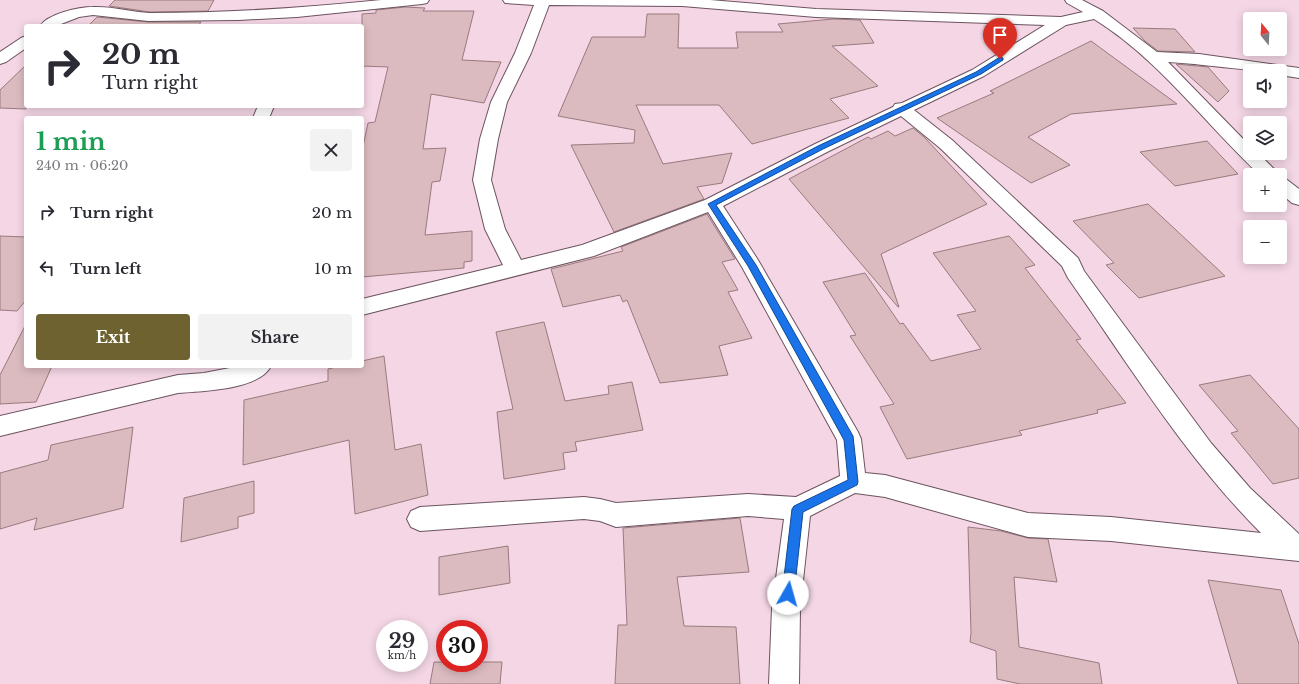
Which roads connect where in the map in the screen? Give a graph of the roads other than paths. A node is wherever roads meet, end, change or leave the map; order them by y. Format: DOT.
graph roads {
  1 [pos="247,0"];
  2 [pos="422,0"];
  3 [pos="510,0"];
  4 [pos="1072,0"];
  5 [pos="543,1"];
  6 [pos="1098,14"];
  7 [pos="239,16"];
  8 [pos="294,19"];
  9 [pos="1061,20"];
  10 [pos="50,24"];
  11 [pos="24,42"];
  12 [pos="1153,56"];
  13 [pos="0,59"];
  14 [pos="1299,73"];
  15 [pos="901,108"];
  16 [pos="1268,168"];
  17 [pos="1287,177"];
  18 [pos="1299,179"];
  19 [pos="1287,187"];
  20 [pos="1299,199"];
  21 [pos="712,204"];
  22 [pos="515,269"];
  23 [pos="364,307"];
  24 [pos="256,368"];
  25 [pos="177,375"];
  26 [pos="0,426"];
  27 [pos="853,482"];
  28 [pos="798,509"];
  29 [pos="420,519"];
  30 [pos="1298,549"];
  31 [pos="784,684"];
  1 -- 7 [label="street"];
  2 -- 8 [label="street"];
  3 -- 5 [label="street"];
  4 -- 6 [label="street"];
  5 -- 9 [label="street"];
  5 -- 22 [label="street"];
  6 -- 9 [label="street"];
  6 -- 12 [label="street"];
  7 -- 8 [label="street"];
  7 -- 10 [label="street"];
  9 -- 15 [label="street"];
  11 -- 13 [label="street"];
  12 -- 14 [label="street"];
  12 -- 16 [label="street"];
  15 -- 21 [label="street"];
  15 -- 30 [label="street"];
  17 -- 18 [label="street"];
  19 -- 20 [label="street"];
  21 -- 22 [label="street"];
  21 -- 27 [label="street"];
  22 -- 23 [label="street"];
  24 -- 25 [label="street"];
  25 -- 26 [label="street"];
  27 -- 28 [label="street"];
  27 -- 30 [label="street"];
  28 -- 29 [label="street"];
  28 -- 31 [label="street"];
}
